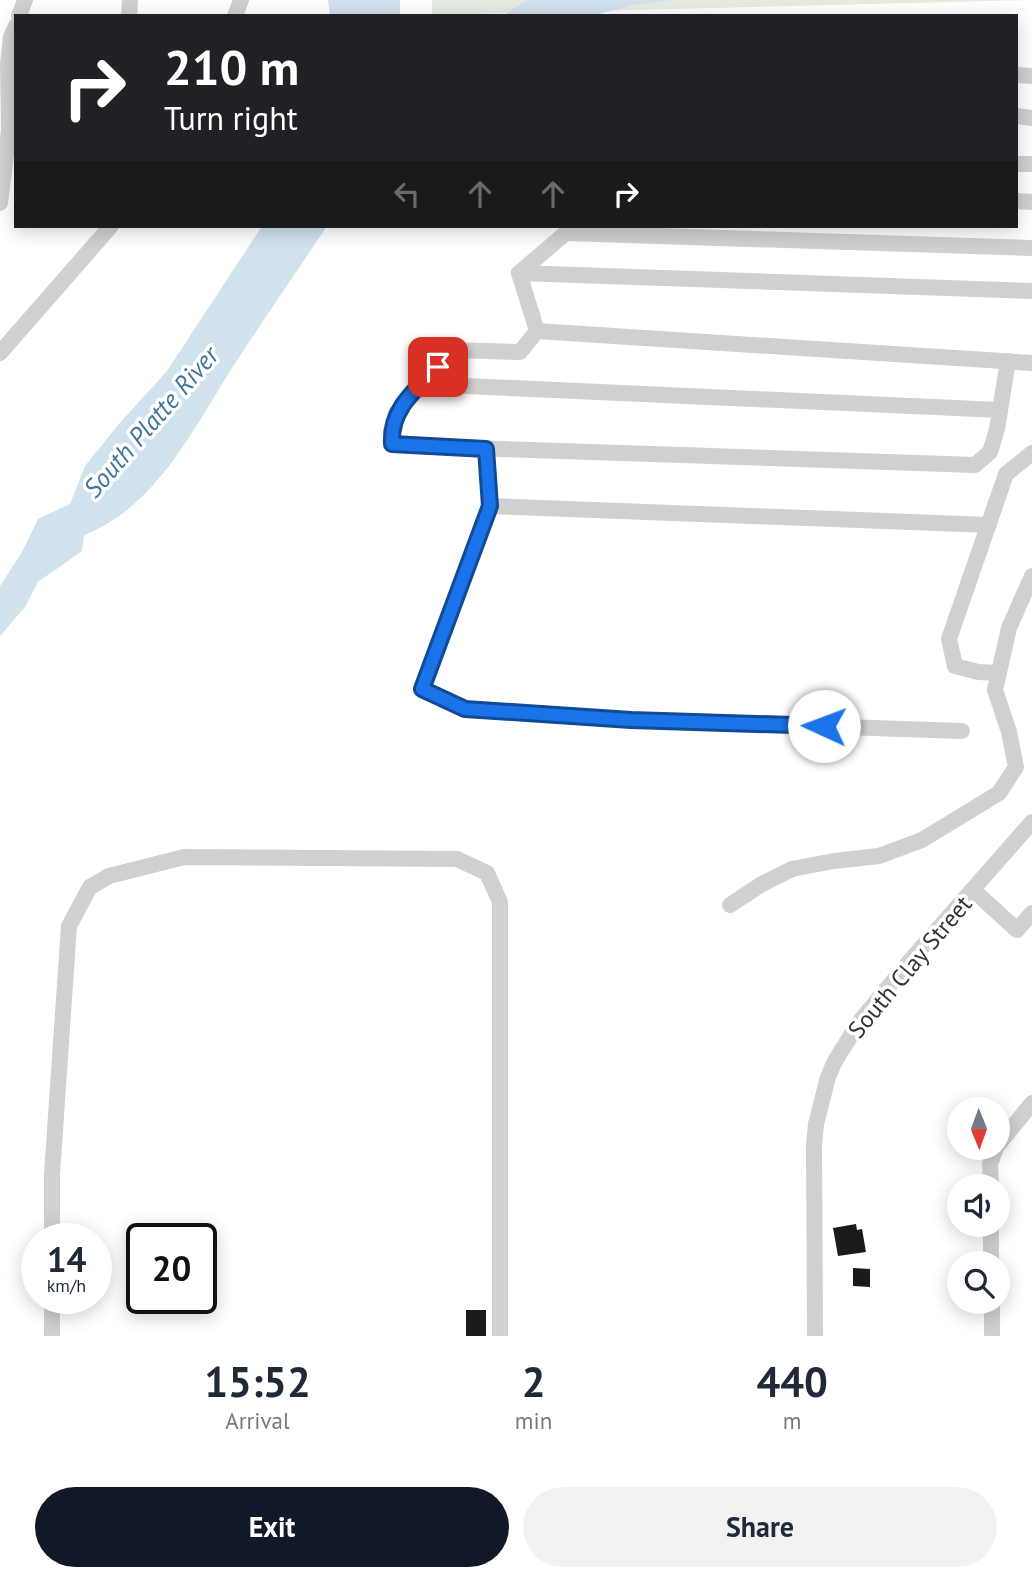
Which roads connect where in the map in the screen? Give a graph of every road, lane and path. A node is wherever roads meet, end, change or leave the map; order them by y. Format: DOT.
graph roads {
  1 [pos="14,30"];
  2 [pos="0,203"];
  3 [pos="109,228"];
  4 [pos="570,229"];
  5 [pos="1032,248"];
  6 [pos="519,273"];
  7 [pos="1032,291"];
  8 [pos="537,331"];
  9 [pos="0,353"];
  10 [pos="1008,361"];
  11 [pos="1032,363"];
  12 [pos="422,384"];
  13 [pos="1000,410"];
  14 [pos="486,449"];
  15 [pos="990,452"];
  16 [pos="1032,453"];
  17 [pos="1006,474"];
  18 [pos="490,506"];
  19 [pos="989,525"];
  20 [pos="1032,576"];
  21 [pos="999,673"];
  22 [pos="962,731"];
  23 [pos="1032,824"];
  24 [pos="974,890"];
  25 [pos="730,905"];
  26 [pos="1032,913"];
  27 [pos="1032,1103"];
  28 [pos="1010,1130"];
  29 [pos="52,1223"];
  30 [pos="52,1314"];
  31 [pos="992,1314"];
  32 [pos="52,1336"];
  33 [pos="500,1336"];
  34 [pos="815,1336"];
  35 [pos="992,1336"];
  1 -- 2 [label="street"];
  3 -- 9 [label="street"];
  4 -- 5 [label="street"];
  4 -- 6 [label="street"];
  6 -- 7 [label="street"];
  6 -- 8 [label="street"];
  8 -- 10 [label="street"];
  8 -- 12 [label="street"];
  10 -- 11 [label="street"];
  10 -- 13 [label="street"];
  12 -- 13 [label="street"];
  12 -- 14 [label="street"];
  13 -- 15 [label="street"];
  14 -- 15 [label="street"];
  14 -- 18 [label="street"];
  15 -- 17 [label="street"];
  16 -- 17 [label="street"];
  17 -- 19 [label="street"];
  18 -- 19 [label="street"];
  18 -- 22 [label="street"];
  19 -- 21 [label="street"];
  20 -- 21 [label="street"];
  21 -- 25 [label="street"];
  23 -- 24 [label="street, South Clay Street"];
  24 -- 26 [label="street"];
  24 -- 34 [label="street, South Clay Street"];
  27 -- 28 [label="street"];
  29 -- 33 [label="street"];
  30 -- 32 [label="street"];
  31 -- 35 [label="street"];
}
